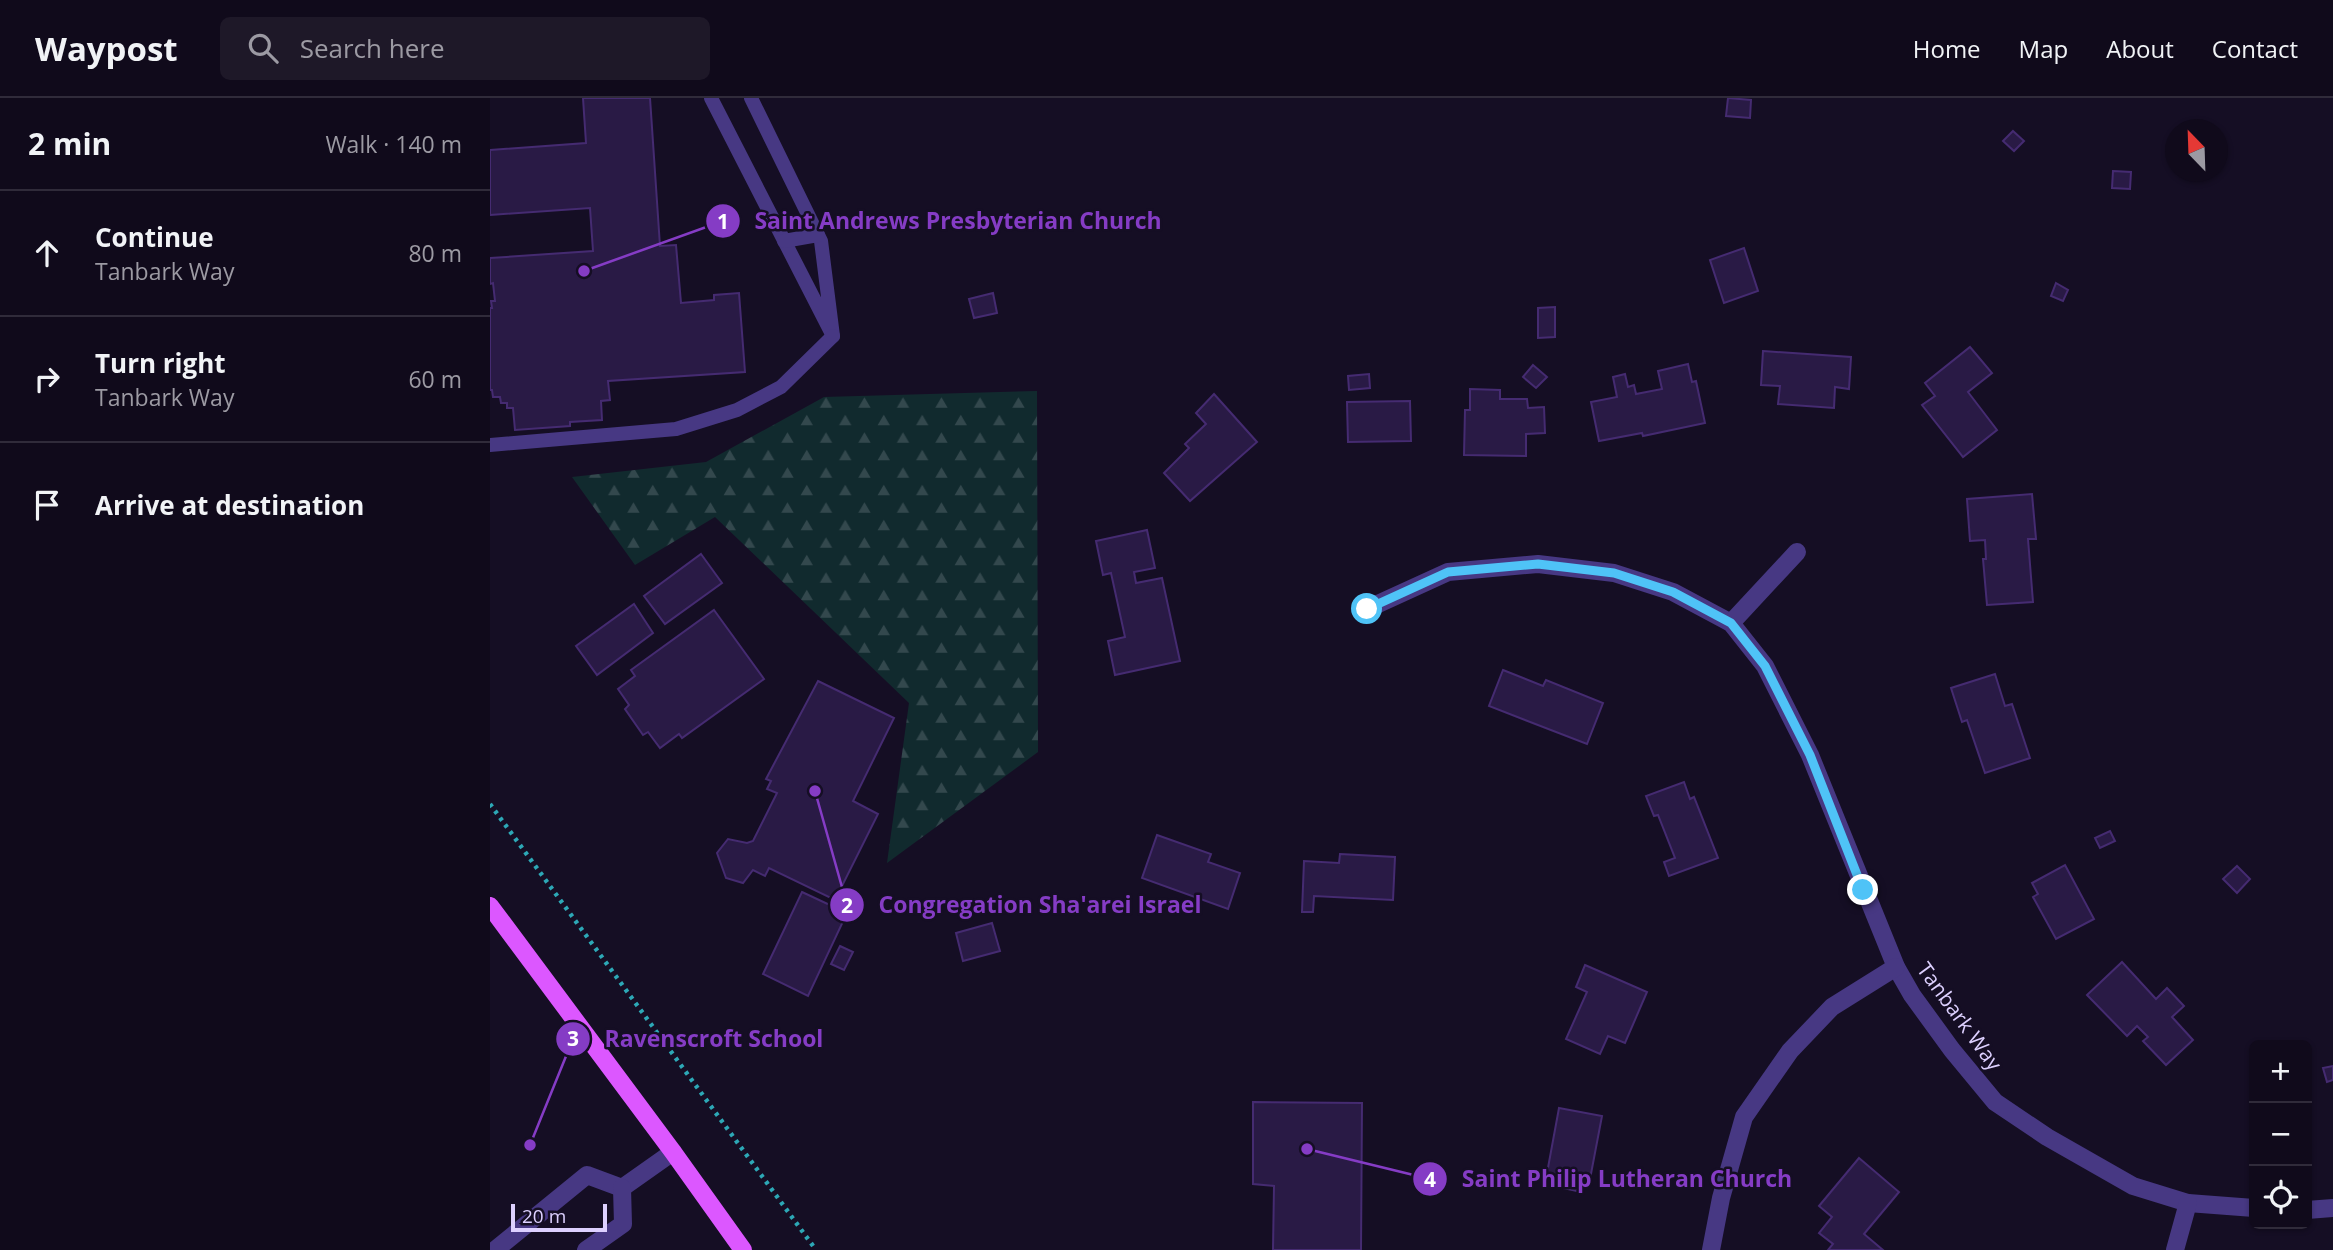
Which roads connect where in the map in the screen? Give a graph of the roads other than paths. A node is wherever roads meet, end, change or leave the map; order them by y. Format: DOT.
graph roads {
  1 [pos="711,98"];
  2 [pos="751,98"];
  3 [pos="818,235"];
  4 [pos="784,242"];
  5 [pos="833,336"];
  6 [pos="490,445"];
  7 [pos="1797,552"];
  8 [pos="1367,609"];
  9 [pos="1731,623"];
  10 [pos="490,906"];
  11 [pos="1896,967"];
  12 [pos="673,1152"];
  13 [pos="622,1188"];
  14 [pos="2188,1203"];
  15 [pos="2249,1208"];
  16 [pos="2333,1208"];
  17 [pos="2312,1210"];
  18 [pos="495,1250"];
  19 [pos="586,1250"];
  20 [pos="743,1250"];
  21 [pos="1711,1250"];
  22 [pos="2175,1250"];
  1 -- 4 [label="lane"];
  2 -- 3 [label="lane"];
  3 -- 4 [label="lane"];
  3 -- 5 [label="lane"];
  4 -- 5 [label="lane"];
  5 -- 6 [label="lane"];
  7 -- 9 [label="street"];
  8 -- 9 [label="street, Tanbark Way"];
  9 -- 11 [label="street, Tanbark Way"];
  10 -- 12 [label="main road"];
  11 -- 14 [label="street, Tanbark Way"];
  11 -- 21 [label="street"];
  12 -- 13 [label="street"];
  12 -- 20 [label="main road"];
  13 -- 18 [label="street"];
  13 -- 19 [label="street"];
  14 -- 15 [label="street, Tanbark Way"];
  14 -- 22 [label="street"];
  16 -- 17 [label="street"];
}
